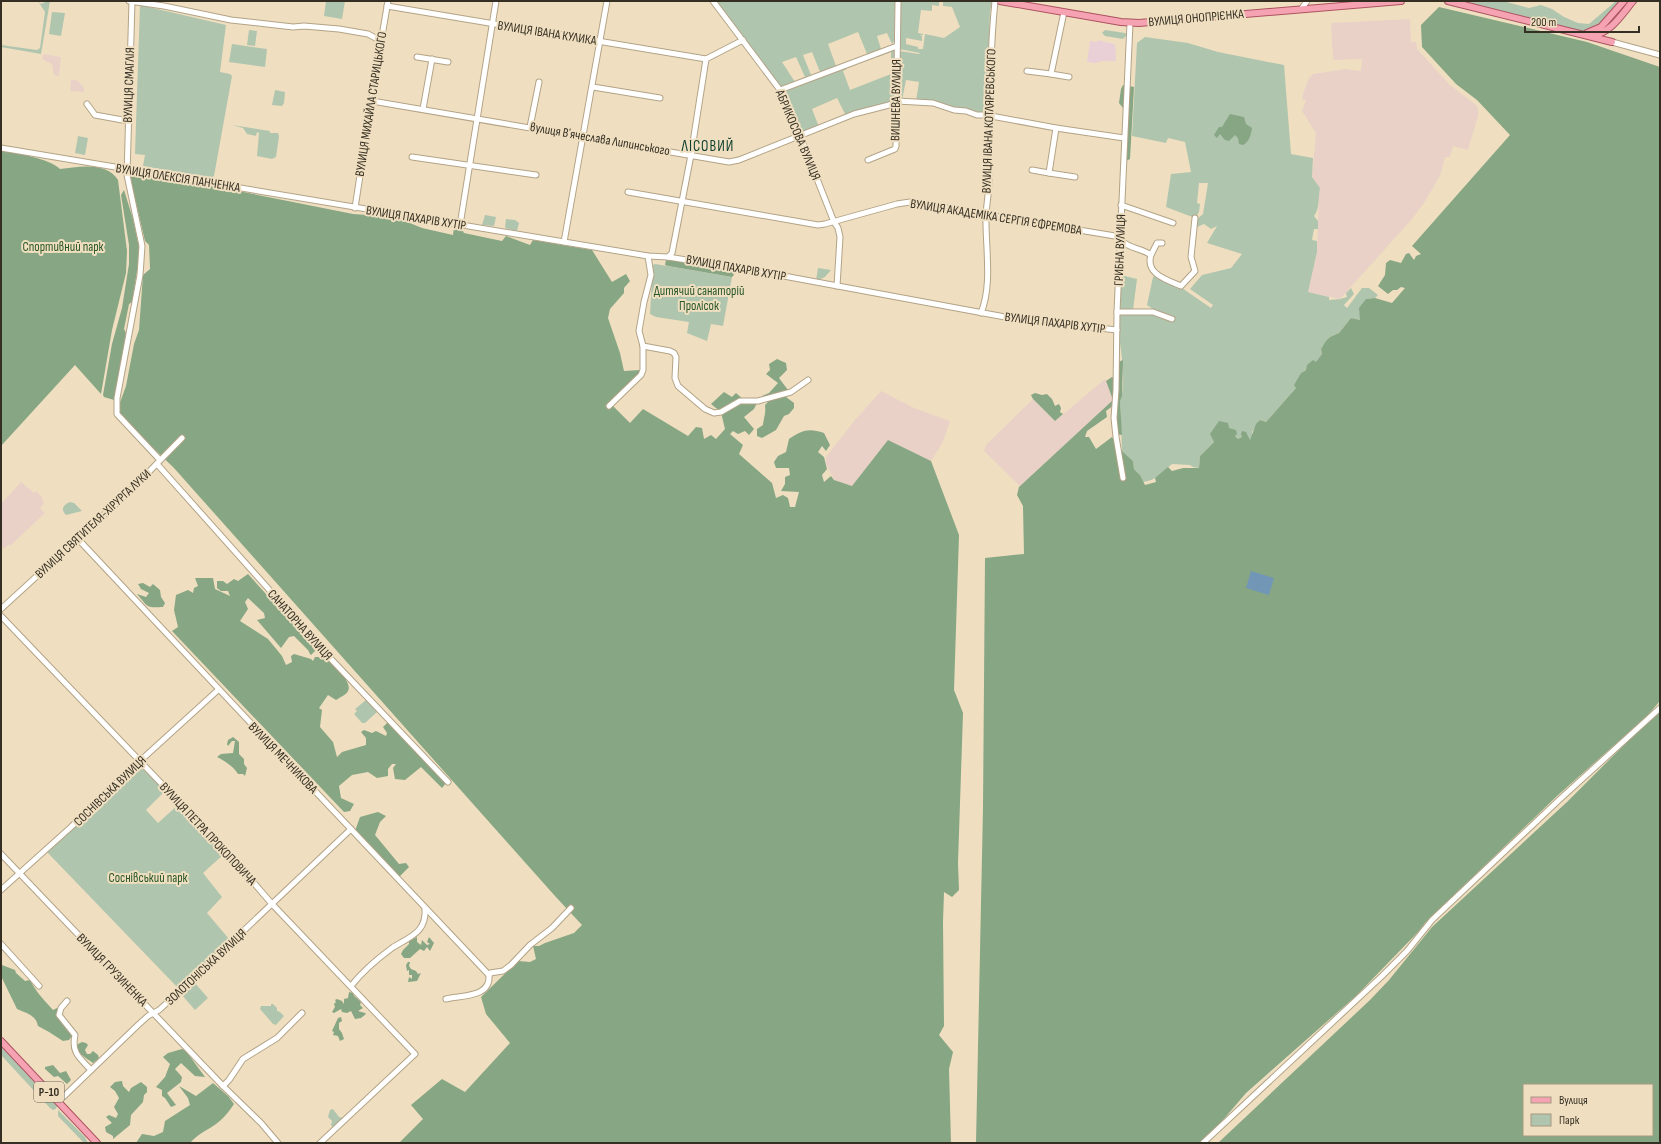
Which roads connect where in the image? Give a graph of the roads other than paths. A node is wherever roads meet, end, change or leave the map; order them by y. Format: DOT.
graph roads {
  1 [pos="131,1"];
  2 [pos="496,1"];
  3 [pos="607,1"];
  4 [pos="713,1"];
  5 [pos="898,1"];
  6 [pos="995,1"];
  7 [pos="1000,1"];
  8 [pos="1307,1"];
  9 [pos="1402,1"];
  10 [pos="1448,1"];
  11 [pos="1624,1"];
  12 [pos="1633,1"];
  13 [pos="388,4"];
  14 [pos="1302,8"];
  15 [pos="1064,12"];
  16 [pos="1130,23"];
  17 [pos="492,24"];
  18 [pos="1612,26"];
  19 [pos="1582,34"];
  20 [pos="743,40"];
  21 [pos="381,42"];
  22 [pos="601,42"];
  23 [pos="1612,42"];
  24 [pos="897,46"];
  25 [pos="1660,55"];
  26 [pos="417,57"];
  27 [pos="706,58"];
  28 [pos="432,59"];
  29 [pos="448,62"];
  30 [pos="1027,71"];
  31 [pos="1051,74"];
  32 [pos="1069,77"];
  33 [pos="539,82"];
  34 [pos="593,87"];
  35 [pos="780,90"];
  36 [pos="660,98"];
  37 [pos="372,101"];
  38 [pos="897,101"];
  39 [pos="87,104"];
  40 [pos="423,109"];
  41 [pos="989,115"];
  42 [pos="477,118"];
  43 [pos="128,121"];
  44 [pos="530,127"];
  45 [pos="1056,128"];
  46 [pos="800,136"];
  47 [pos="583,137"];
  48 [pos="1124,138"];
  49 [pos="1,148"];
  50 [pos="691,155"];
  51 [pos="412,157"];
  52 [pos="868,160"];
  53 [pos="470,165"];
  54 [pos="127,169"];
  55 [pos="1032,170"];
  56 [pos="1049,173"];
  57 [pos="536,175"];
  58 [pos="1075,177"];
  59 [pos="628,192"];
  60 [pos="683,201"];
  61 [pos="1121,205"];
  62 [pos="355,208"];
  63 [pos="986,214"];
  64 [pos="1195,218"];
  65 [pos="834,222"];
  66 [pos="1173,224"];
  67 [pos="460,225"];
  68 [pos="1121,238"];
  69 [pos="564,242"];
  70 [pos="1162,243"];
  71 [pos="1123,247"];
  72 [pos="1151,255"];
  73 [pos="648,256"];
  74 [pos="668,257"];
  75 [pos="837,286"];
  76 [pos="1117,312"];
  77 [pos="981,313"];
  78 [pos="1172,319"];
  79 [pos="1117,330"];
  80 [pos="643,346"];
  81 [pos="808,380"];
  82 [pos="609,406"];
  83 [pos="117,414"];
  84 [pos="182,438"];
  85 [pos="158,462"];
  86 [pos="1123,478"];
  87 [pos="78,539"];
  88 [pos="1,609"];
  89 [pos="1,616"];
  90 [pos="218,690"];
  91 [pos="1660,708"];
  92 [pos="140,761"];
  93 [pos="448,782"];
  94 [pos="351,829"];
  95 [pos="1,854"];
  96 [pos="19,874"];
  97 [pos="1,890"];
  98 [pos="272,904"];
  99 [pos="425,908"];
  100 [pos="570,908"];
  101 [pos="1,944"];
  102 [pos="489,975"];
  103 [pos="39,986"];
  104 [pos="351,986"];
  105 [pos="446,1000"];
  106 [pos="67,1001"];
  107 [pos="302,1013"];
  108 [pos="153,1014"];
  109 [pos="1,1041"];
  110 [pos="91,1070"];
  111 [pos="223,1086"];
  112 [pos="58,1102"];
  113 [pos="97,1143"];
  114 [pos="278,1143"];
  115 [pos="320,1143"];
  116 [pos="1202,1143"];
  1 -- 21 [label="street"];
  1 -- 43 [label="street, ВУЛИЦЯ СМАГЛІЯ"];
  2 -- 17 [label="street"];
  3 -- 22 [label="street"];
  4 -- 20 [label="street, АБРИКОСОВА ВУЛИЦЯ"];
  5 -- 24 [label="street, ВИШНЕВА ВУЛИЦЯ"];
  6 -- 41 [label="street, ВУЛИЦЯ ІВАНА КОТЛЯРЕВСЬКОГО"];
  7 -- 15 [label="main road, ВУЛИЦЯ ОНОПРІЄНКА"];
  8 -- 14 [label="street"];
  9 -- 14 [label="main road, ВУЛИЦЯ ОНОПРІЄНКА"];
  10 -- 19 [label="main road"];
  11 -- 19 [label="main road"];
  12 -- 18 [label="main road"];
  13 -- 17 [label="street, ВУЛИЦЯ ІВАНА КУЛИКА"];
  13 -- 21 [label="street, ВУЛИЦЯ МИХАЙЛА СТАРИЦЬКОГО"];
  14 -- 16 [label="main road, ВУЛИЦЯ ОНОПРІЄНКА"];
  15 -- 16 [label="main road, ВУЛИЦЯ ОНОПРІЄНКА"];
  15 -- 31 [label="street"];
  16 -- 48 [label="street, ГРИБНА ВУЛИЦЯ"];
  17 -- 22 [label="street, ВУЛИЦЯ ІВАНА КУЛИКА"];
  17 -- 42 [label="street"];
  18 -- 19 [label="main road"];
  18 -- 23 [label="main road"];
  19 -- 23 [label="main road"];
  20 -- 27 [label="street"];
  20 -- 35 [label="street, АБРИКОСОВА ВУЛИЦЯ"];
  21 -- 37 [label="street, ВУЛИЦЯ МИХАЙЛА СТАРИЦЬКОГО"];
  22 -- 27 [label="street, ВУЛИЦЯ ІВАНА КУЛИКА"];
  22 -- 34 [label="street"];
  23 -- 25 [label="street"];
  24 -- 35 [label="street, ВИШНЕВА ВУЛИЦЯ"];
  24 -- 38 [label="street, ВИШНЕВА ВУЛИЦЯ"];
  26 -- 28 [label="street"];
  27 -- 50 [label="street"];
  28 -- 29 [label="street"];
  28 -- 40 [label="street"];
  30 -- 31 [label="street"];
  31 -- 32 [label="street"];
  33 -- 44 [label="street"];
  34 -- 36 [label="street"];
  34 -- 47 [label="street"];
  35 -- 46 [label="street, АБРИКОСОВА ВУЛИЦЯ"];
  37 -- 40 [label="street, вулиця Вʼячеслава Липинського"];
  37 -- 62 [label="street, ВУЛИЦЯ МИХАЙЛА СТАРИЦЬКОГО"];
  38 -- 41 [label="street, вулиця Вʼячеслава Липинського"];
  38 -- 46 [label="street, вулиця Вʼячеслава Липинського"];
  38 -- 52 [label="street, ВИШНЕВА ВУЛИЦЯ"];
  39 -- 43 [label="street"];
  40 -- 42 [label="street, вулиця Вʼячеслава Липинського"];
  41 -- 45 [label="street, вулиця Вʼячеслава Липинського"];
  41 -- 63 [label="street, ВУЛИЦЯ ІВАНА КОТЛЯРЕВСЬКОГО"];
  42 -- 44 [label="street, вулиця Вʼячеслава Липинського"];
  42 -- 53 [label="street"];
  43 -- 54 [label="street, ВУЛИЦЯ СМАГЛІЯ"];
  44 -- 47 [label="street, вулиця Вʼячеслава Липинського"];
  45 -- 48 [label="street, вулиця Вʼячеслава Липинського"];
  45 -- 56 [label="street"];
  46 -- 50 [label="street, вулиця Вʼячеслава Липинського"];
  46 -- 65 [label="street, АБРИКОСОВА ВУЛИЦЯ"];
  47 -- 50 [label="street, вулиця Вʼячеслава Липинського"];
  47 -- 69 [label="street"];
  48 -- 61 [label="street, ГРИБНА ВУЛИЦЯ"];
  49 -- 54 [label="street, ВУЛИЦЯ ОЛЕКСІЯ ПАНЧЕНКА"];
  50 -- 60 [label="street"];
  51 -- 53 [label="street"];
  53 -- 57 [label="street"];
  53 -- 67 [label="street"];
  54 -- 62 [label="street, ВУЛИЦЯ ОЛЕКСІЯ ПАНЧЕНКА"];
  54 -- 83 [label="street, ВУЛИЦЯ СМАГЛІЯ"];
  55 -- 56 [label="street"];
  56 -- 58 [label="street"];
  59 -- 60 [label="street, ВУЛИЦЯ АКАДЕМІКА СЕРГІЯ ЄФРЕМОВА"];
  60 -- 65 [label="street, ВУЛИЦЯ АКАДЕМІКА СЕРГІЯ ЄФРЕМОВА"];
  60 -- 74 [label="street"];
  61 -- 66 [label="street"];
  61 -- 68 [label="street, ГРИБНА ВУЛИЦЯ"];
  62 -- 67 [label="street, ВУЛИЦЯ ПАХАРІВ ХУТІР"];
  63 -- 65 [label="street, ВУЛИЦЯ АКАДЕМІКА СЕРГІЯ ЄФРЕМОВА"];
  63 -- 68 [label="street, ВУЛИЦЯ АКАДЕМІКА СЕРГІЯ ЄФРЕМОВА"];
  63 -- 77 [label="street, ВУЛИЦЯ ІВАНА КОТЛЯРЕВСЬКОГО"];
  64 -- 72 [label="street"];
  65 -- 75 [label="street, АБРИКОСОВА ВУЛИЦЯ"];
  67 -- 69 [label="street, ВУЛИЦЯ ПАХАРІВ ХУТІР"];
  68 -- 71 [label="street, ГРИБНА ВУЛИЦЯ"];
  69 -- 73 [label="street, ВУЛИЦЯ ПАХАРІВ ХУТІР"];
  70 -- 72 [label="street"];
  71 -- 72 [label="street"];
  71 -- 76 [label="street, ГРИБНА ВУЛИЦЯ"];
  73 -- 74 [label="street, ВУЛИЦЯ ПАХАРІВ ХУТІР"];
  73 -- 80 [label="street"];
  74 -- 75 [label="street, ВУЛИЦЯ ПАХАРІВ ХУТІР"];
  75 -- 77 [label="street, ВУЛИЦЯ ПАХАРІВ ХУТІР"];
  76 -- 78 [label="street"];
  76 -- 79 [label="street, ГРИБНА ВУЛИЦЯ"];
  77 -- 79 [label="street, ВУЛИЦЯ ПАХАРІВ ХУТІР"];
  79 -- 86 [label="street, ГРИБНА ВУЛИЦЯ"];
  80 -- 81 [label="street"];
  80 -- 82 [label="street"];
  83 -- 85 [label="street, САНАТОРНА ВУЛИЦЯ"];
  84 -- 85 [label="street, ВУЛИЦЯ СВЯТИТЕЛЯ-ХІРУРГА ЛУКИ"];
  85 -- 87 [label="street, ВУЛИЦЯ СВЯТИТЕЛЯ-ХІРУРГА ЛУКИ"];
  85 -- 93 [label="street, САНАТОРНА ВУЛИЦЯ"];
  87 -- 88 [label="street, ВУЛИЦЯ СВЯТИТЕЛЯ-ХІРУРГА ЛУКИ"];
  87 -- 90 [label="street, ВУЛИЦЯ МЕЧНИКОВА"];
  89 -- 92 [label="street, ВУЛИЦЯ ПЕТРА ПРОКОПОВИЧА"];
  90 -- 92 [label="street, СОСНІВСЬКА ВУЛИЦЯ"];
  90 -- 94 [label="street, ВУЛИЦЯ МЕЧНИКОВА"];
  91 -- 116 [label="street"];
  92 -- 96 [label="street, СОСНІВСЬКА ВУЛИЦЯ"];
  92 -- 98 [label="street, ВУЛИЦЯ ПЕТРА ПРОКОПОВИЧА"];
  94 -- 98 [label="street, ЗОЛОТОНІСЬКА ВУЛИЦЯ"];
  94 -- 99 [label="street, ВУЛИЦЯ МЕЧНИКОВА"];
  95 -- 96 [label="street, ВУЛИЦЯ ГРУЗИНЕНКА"];
  96 -- 97 [label="street, СОСНІВСЬКА ВУЛИЦЯ"];
  96 -- 108 [label="street, ВУЛИЦЯ ГРУЗИНЕНКА"];
  98 -- 104 [label="street, ВУЛИЦЯ ПЕТРА ПРОКОПОВИЧА"];
  98 -- 108 [label="street, ЗОЛОТОНІСЬКА ВУЛИЦЯ"];
  99 -- 102 [label="street, ВУЛИЦЯ МЕЧНИКОВА"];
  99 -- 104 [label="street"];
  100 -- 102 [label="street"];
  101 -- 103 [label="street"];
  102 -- 105 [label="street"];
  104 -- 115 [label="street, ВУЛИЦЯ ПЕТРА ПРОКОПОВИЧА"];
  106 -- 110 [label="street"];
  107 -- 111 [label="street"];
  108 -- 110 [label="street, ЗОЛОТОНІСЬКА ВУЛИЦЯ"];
  108 -- 111 [label="street, ВУЛИЦЯ ГРУЗИНЕНКА"];
  109 -- 112 [label="main road, Р-10"];
  110 -- 112 [label="street, ЗОЛОТОНІСЬКА ВУЛИЦЯ"];
  111 -- 114 [label="street, ВУЛИЦЯ ГРУЗИНЕНКА"];
  112 -- 113 [label="main road, Р-10"];
}
